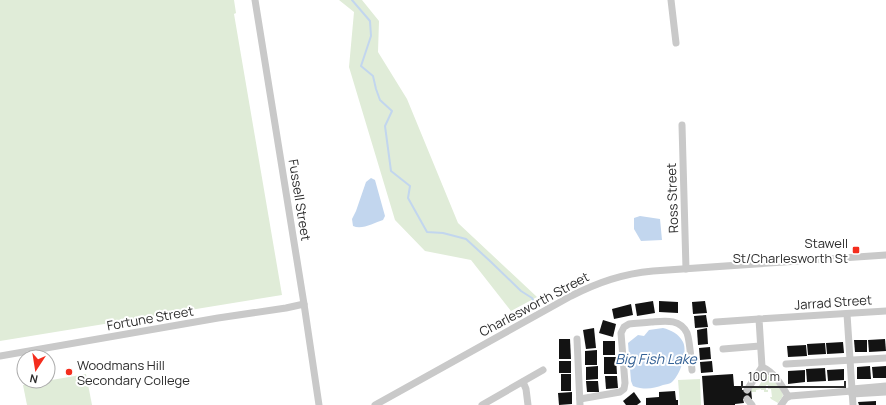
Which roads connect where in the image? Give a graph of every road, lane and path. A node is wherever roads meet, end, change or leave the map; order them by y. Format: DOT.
graph roads {
  1 [pos="255,0"];
  2 [pos="671,0"];
  3 [pos="676,43"];
  4 [pos="682,125"];
  5 [pos="886,255"];
  6 [pos="686,269"];
  7 [pos="304,304"];
  8 [pos="886,311"];
  9 [pos="847,314"];
  10 [pos="758,319"];
  11 [pos="716,322"];
  12 [pos="577,339"];
  13 [pos="760,346"];
  14 [pos="723,349"];
  15 [pos="0,356"];
  16 [pos="886,358"];
  17 [pos="850,360"];
  18 [pos="786,364"];
  19 [pos="762,367"];
  20 [pos="543,370"];
  21 [pos="692,370"];
  22 [pos="523,382"];
  23 [pos="886,386"];
  24 [pos="747,390"];
  25 [pos="852,391"];
  26 [pos="886,392"];
  27 [pos="788,396"];
  28 [pos="747,399"];
  29 [pos="580,402"];
  30 [pos="319,405"];
  31 [pos="375,405"];
  32 [pos="482,405"];
  33 [pos="528,405"];
  34 [pos="752,405"];
  35 [pos="781,405"];
  36 [pos="853,405"];
  1 -- 7 [label="street, Fussell Street"];
  2 -- 3 [label="street"];
  4 -- 6 [label="street, Ross Street"];
  5 -- 6 [label="street, Charlesworth Street"];
  6 -- 31 [label="street, Charlesworth Street"];
  7 -- 15 [label="street, Fortune Street"];
  7 -- 30 [label="street, Fussell Street"];
  8 -- 9 [label="street, Jarrad Street"];
  9 -- 10 [label="street, Jarrad Street"];
  9 -- 17 [label="street"];
  10 -- 11 [label="street, Jarrad Street"];
  10 -- 13 [label="street"];
  12 -- 29 [label="street"];
  13 -- 14 [label="street"];
  13 -- 19 [label="street"];
  16 -- 17 [label="street"];
  17 -- 18 [label="street"];
  17 -- 25 [label="street"];
  19 -- 24 [label="street"];
  19 -- 27 [label="street"];
  20 -- 22 [label="street"];
  21 -- 29 [label="street"];
  22 -- 32 [label="street"];
  22 -- 33 [label="street"];
  23 -- 25 [label="street"];
  25 -- 26 [label="street"];
  25 -- 27 [label="street"];
  25 -- 36 [label="street"];
  27 -- 35 [label="street"];
  28 -- 34 [label="street"];
}
